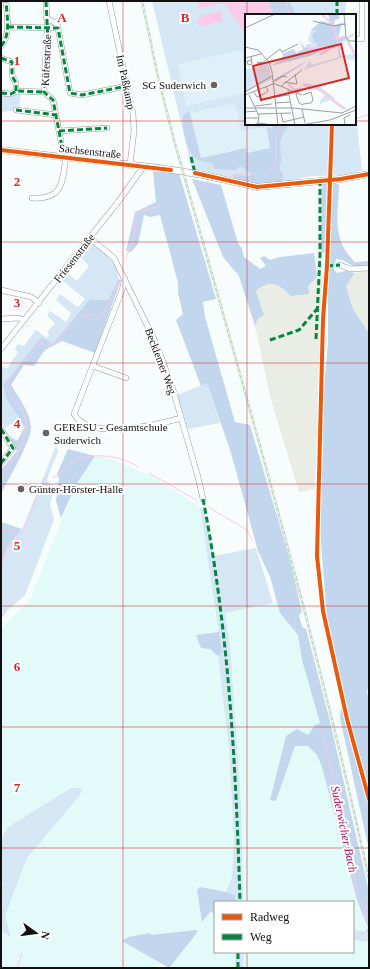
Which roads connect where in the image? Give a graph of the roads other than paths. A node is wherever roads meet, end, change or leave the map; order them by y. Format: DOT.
graph roads {
  1 [pos="6,1"];
  2 [pos="46,1"];
  3 [pos="109,1"];
  4 [pos="362,1"];
  5 [pos="46,18"];
  6 [pos="8,28"];
  7 [pos="47,28"];
  8 [pos="58,28"];
  9 [pos="357,39"];
  10 [pos="4,41"];
  11 [pos="1,46"];
  12 [pos="1,58"];
  13 [pos="127,86"];
  14 [pos="16,91"];
  15 [pos="44,92"];
  16 [pos="1,93"];
  17 [pos="16,110"];
  18 [pos="56,115"];
  19 [pos="107,128"];
  20 [pos="59,131"];
  21 [pos="1,150"];
  22 [pos="65,157"];
  23 [pos="130,164"];
  24 [pos="144,166"];
  25 [pos="369,174"];
  26 [pos="32,198"];
  27 [pos="90,238"];
  28 [pos="340,265"];
  29 [pos="369,268"];
  30 [pos="125,278"];
  31 [pos="1,290"];
  32 [pos="39,303"];
  33 [pos="1,319"];
  34 [pos="24,320"];
  35 [pos="1,349"];
  36 [pos="93,366"];
  37 [pos="126,378"];
  38 [pos="181,418"];
  39 [pos="1,429"];
  40 [pos="1,463"];
  41 [pos="203,499"];
  1 -- 6 [label="street"];
  2 -- 5 [label="street, Küferstraße"];
  3 -- 13 [label="street, Im Paßkamp"];
  4 -- 9 [label="street"];
  5 -- 7 [label="street, Küferstraße"];
  5 -- 8 [label="street"];
  6 -- 7 [label="street"];
  6 -- 10 [label="street"];
  7 -- 8 [label="street"];
  7 -- 15 [label="street, Küferstraße"];
  8 -- 13 [label="street"];
  10 -- 11 [label="street"];
  12 -- 14 [label="street"];
  13 -- 23 [label="street, Im Paßkamp"];
  14 -- 15 [label="street, Küferstraße"];
  14 -- 16 [label="street, Küferstraße"];
  15 -- 18 [label="street, Küferstraße"];
  17 -- 18 [label="street"];
  18 -- 20 [label="street, Küferstraße"];
  19 -- 20 [label="street"];
  20 -- 22 [label="street, Küferstraße"];
  21 -- 22 [label="street, Sachsenstraße"];
  22 -- 23 [label="street, Sachsenstraße"];
  22 -- 26 [label="street, Küferstraße"];
  23 -- 24 [label="street, Sachsenstraße"];
  24 -- 25 [label="street, Sachsenstraße"];
  24 -- 27 [label="street, Friesenstraße"];
  27 -- 30 [label="street, Becklemer Weg"];
  27 -- 32 [label="street, Friesenstraße"];
  28 -- 29 [label="street"];
  30 -- 36 [label="street"];
  30 -- 38 [label="street, Becklemer Weg"];
  31 -- 32 [label="street"];
  32 -- 34 [label="street, Friesenstraße"];
  33 -- 34 [label="street"];
  34 -- 35 [label="street, Friesenstraße"];
  36 -- 37 [label="street"];
  36 -- 38 [label="street"];
  38 -- 41 [label="street, Becklemer Weg"];
  39 -- 40 [label="street"];
}
